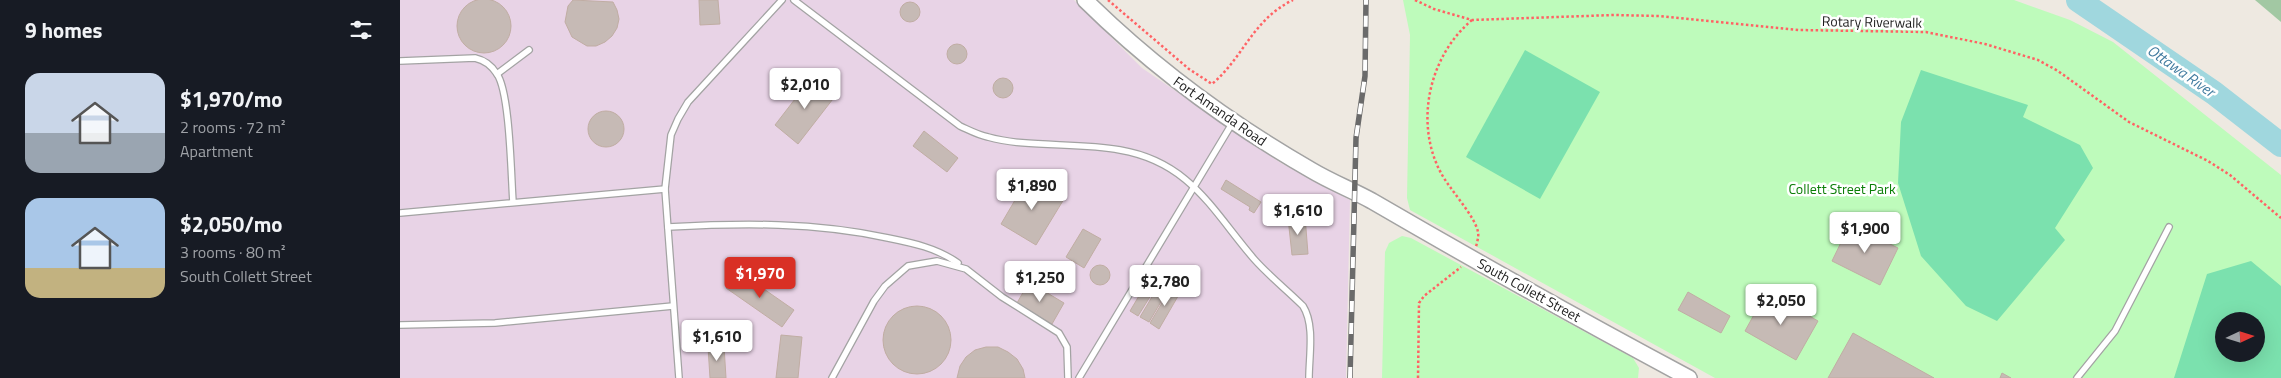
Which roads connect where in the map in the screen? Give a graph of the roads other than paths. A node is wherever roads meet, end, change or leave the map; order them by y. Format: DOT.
graph roads {
  1 [pos="782,0"];
  2 [pos="794,0"];
  3 [pos="1085,0"];
  4 [pos="529,50"];
  5 [pos="400,62"];
  6 [pos="497,74"];
  7 [pos="1233,122"];
  8 [pos="1194,185"];
  9 [pos="665,188"];
  10 [pos="1370,200"];
  11 [pos="513,202"];
  12 [pos="400,213"];
  13 [pos="668,227"];
  14 [pos="2169,227"];
  15 [pos="966,269"];
  16 [pos="673,306"];
  17 [pos="400,325"];
  18 [pos="678,378"];
  19 [pos="832,378"];
  20 [pos="1068,378"];
  21 [pos="1079,378"];
  22 [pos="1309,378"];
  23 [pos="1689,378"];
  24 [pos="2077,378"];
  1 -- 9 [label="lane"];
  2 -- 8 [label="lane"];
  3 -- 7 [label="street, Fort Amanda Road"];
  4 -- 6 [label="lane"];
  5 -- 6 [label="lane"];
  6 -- 11 [label="lane"];
  7 -- 8 [label="lane"];
  7 -- 10 [label="street, Fort Amanda Road"];
  8 -- 21 [label="lane"];
  8 -- 22 [label="lane"];
  9 -- 11 [label="lane"];
  9 -- 13 [label="lane"];
  10 -- 23 [label="street, South Collett Street"];
  11 -- 12 [label="lane"];
  13 -- 15 [label="lane"];
  13 -- 16 [label="lane"];
  14 -- 24 [label="lane"];
  15 -- 19 [label="lane"];
  15 -- 20 [label="lane"];
  16 -- 17 [label="lane"];
  16 -- 18 [label="lane"];
}
